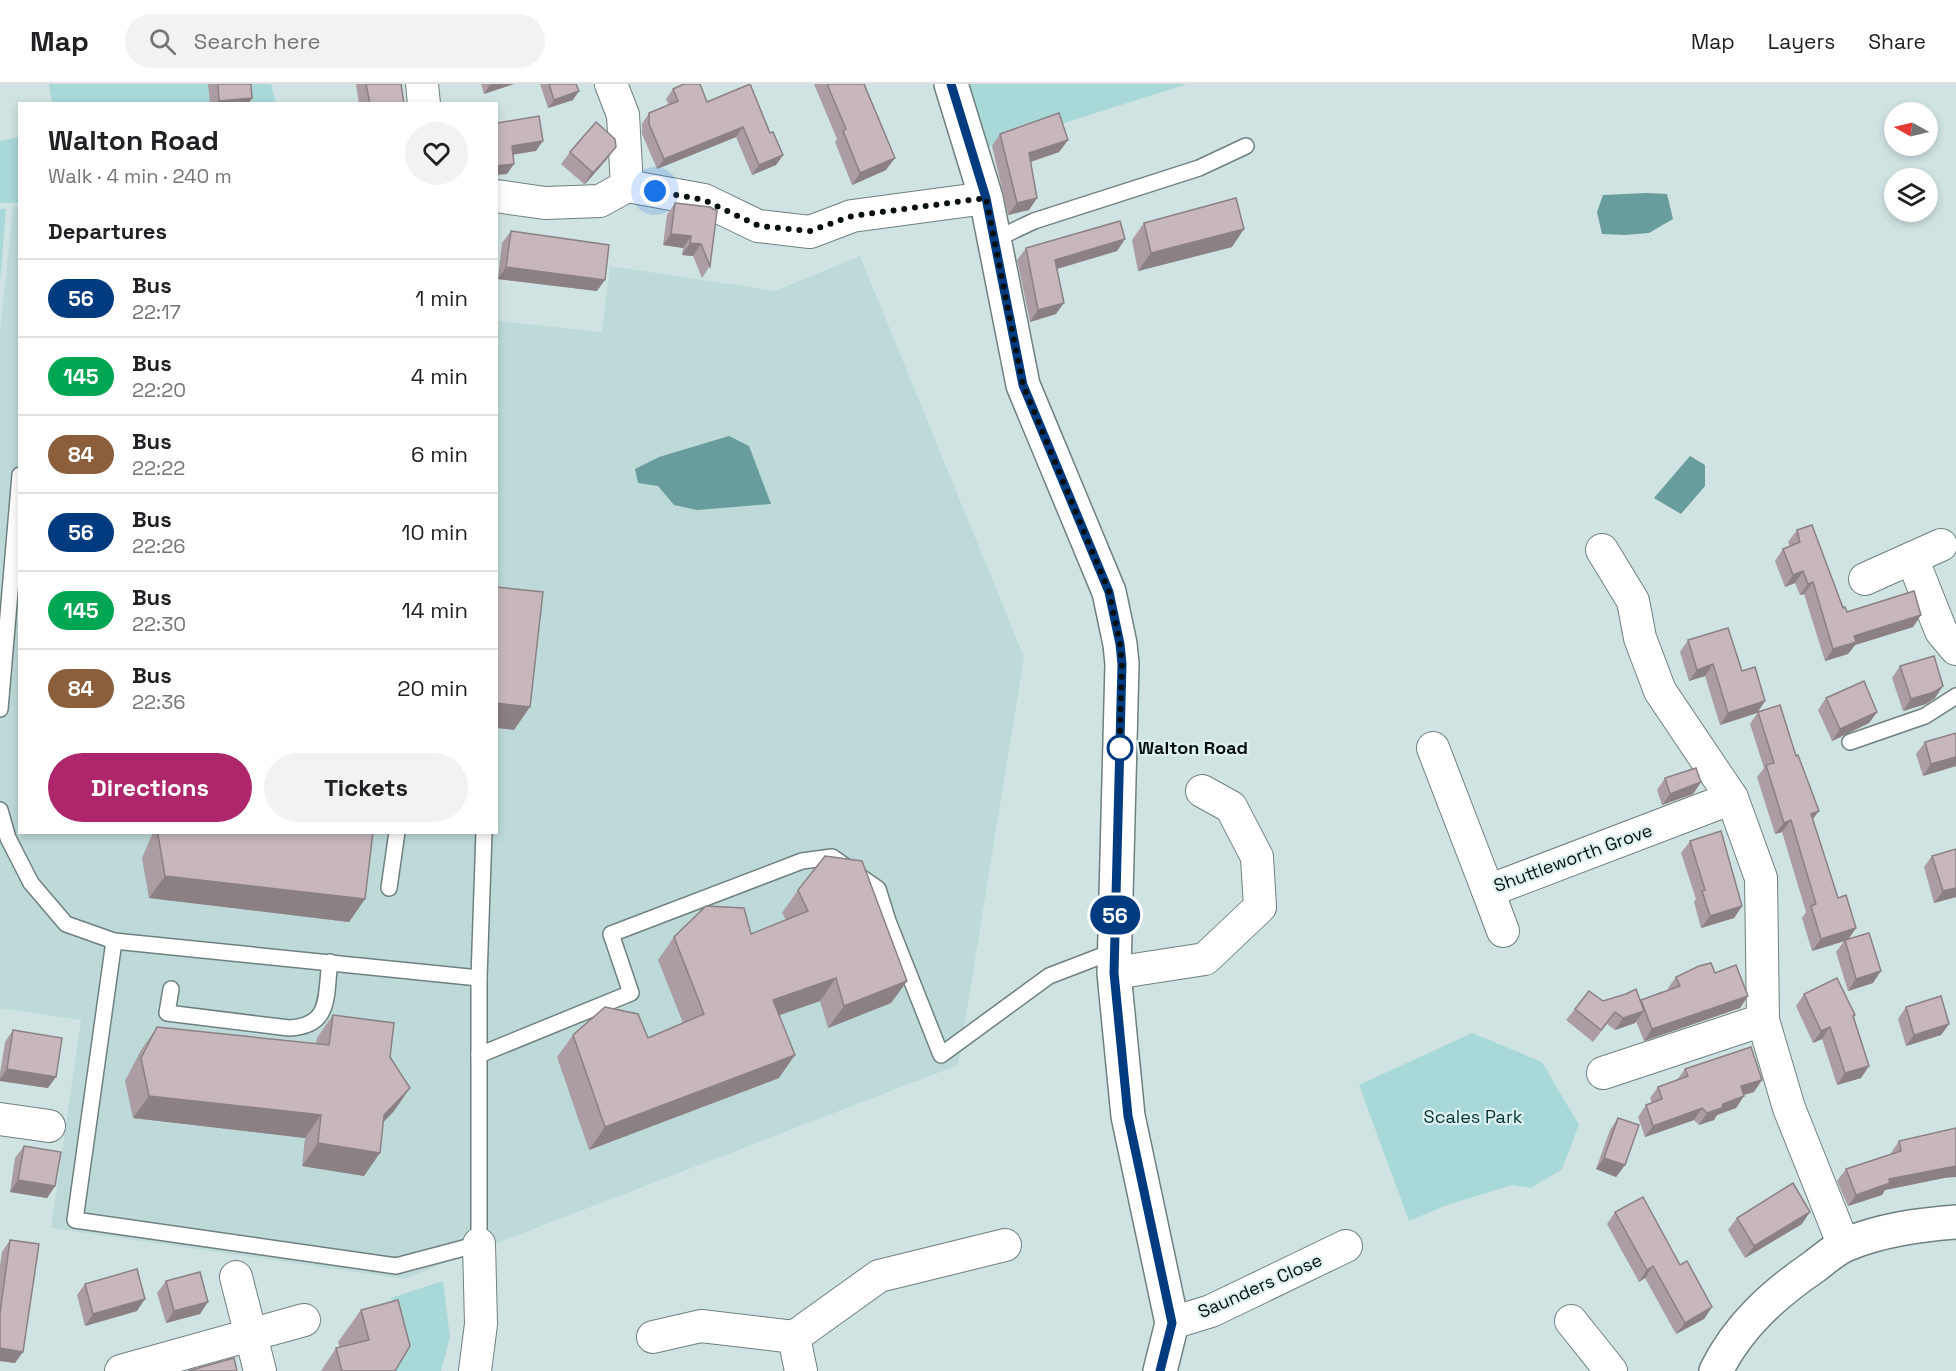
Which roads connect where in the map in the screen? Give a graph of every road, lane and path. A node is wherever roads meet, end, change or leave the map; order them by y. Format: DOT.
graph roads {
  1 [pos="422,84"];
  2 [pos="611,84"];
  3 [pos="951,84"];
  4 [pos="424,102"];
  5 [pos="1246,146"];
  6 [pos="627,186"];
  7 [pos="498,196"];
  8 [pos="986,198"];
  9 [pos="994,240"];
  10 [pos="18,516"];
  11 [pos="1941,544"];
  12 [pos="1602,550"];
  13 [pos="1912,558"];
  14 [pos="1865,579"];
  15 [pos="14,598"];
  16 [pos="1956,649"];
  17 [pos="1956,696"];
  18 [pos="0,709"];
  19 [pos="1850,742"];
  20 [pos="1433,748"];
  21 [pos="1202,791"];
  22 [pos="1732,798"];
  23 [pos="0,810"];
  24 [pos="397,834"];
  25 [pos="484,834"];
  26 [pos="389,888"];
  27 [pos="1488,891"];
  28 [pos="1503,931"];
  29 [pos="114,941"];
  30 [pos="330,962"];
  31 [pos="1114,962"];
  32 [pos="479,978"];
  33 [pos="171,989"];
  34 [pos="1763,1020"];
  35 [pos="479,1055"];
  36 [pos="1603,1073"];
  37 [pos="0,1119"];
  38 [pos="49,1126"];
  39 [pos="1956,1222"];
  40 [pos="479,1244"];
  41 [pos="1005,1245"];
  42 [pos="1346,1246"];
  43 [pos="1844,1246"];
  44 [pos="236,1277"];
  45 [pos="304,1320"];
  46 [pos="1571,1321"];
  47 [pos="1172,1323"];
  48 [pos="251,1335"];
  49 [pos="653,1337"];
  50 [pos="794,1337"];
  51 [pos="121,1371"];
  52 [pos="260,1371"];
  53 [pos="475,1371"];
  54 [pos="801,1371"];
  55 [pos="1160,1371"];
  56 [pos="1611,1371"];
  57 [pos="1716,1371"];
  1 -- 4 [label="street"];
  2 -- 6 [label="street"];
  3 -- 8 [label="street"];
  5 -- 9 [label="lane"];
  6 -- 7 [label="street"];
  6 -- 8 [label="street"];
  8 -- 9 [label="street"];
  9 -- 31 [label="street"];
  10 -- 15 [label="lane"];
  11 -- 13 [label="street"];
  12 -- 22 [label="street"];
  13 -- 14 [label="street"];
  13 -- 16 [label="street"];
  15 -- 18 [label="lane"];
  17 -- 19 [label="lane"];
  20 -- 27 [label="street, Shuttleworth Grove"];
  21 -- 31 [label="street"];
  22 -- 27 [label="street, Shuttleworth Grove"];
  22 -- 34 [label="street"];
  23 -- 29 [label="lane"];
  24 -- 26 [label="lane"];
  25 -- 32 [label="lane"];
  27 -- 28 [label="street"];
  29 -- 30 [label="lane"];
  29 -- 40 [label="lane"];
  30 -- 32 [label="lane"];
  30 -- 33 [label="lane"];
  31 -- 35 [label="lane"];
  31 -- 47 [label="street"];
  32 -- 35 [label="lane"];
  34 -- 36 [label="street"];
  34 -- 43 [label="street"];
  35 -- 40 [label="lane"];
  37 -- 38 [label="street"];
  39 -- 43 [label="street"];
  40 -- 53 [label="street"];
  41 -- 50 [label="street"];
  42 -- 47 [label="street, Saunders Close"];
  43 -- 57 [label="street"];
  44 -- 48 [label="street"];
  45 -- 48 [label="street"];
  46 -- 56 [label="street"];
  47 -- 55 [label="street"];
  48 -- 51 [label="street"];
  48 -- 52 [label="street"];
  49 -- 50 [label="street"];
  50 -- 54 [label="street"];
}
